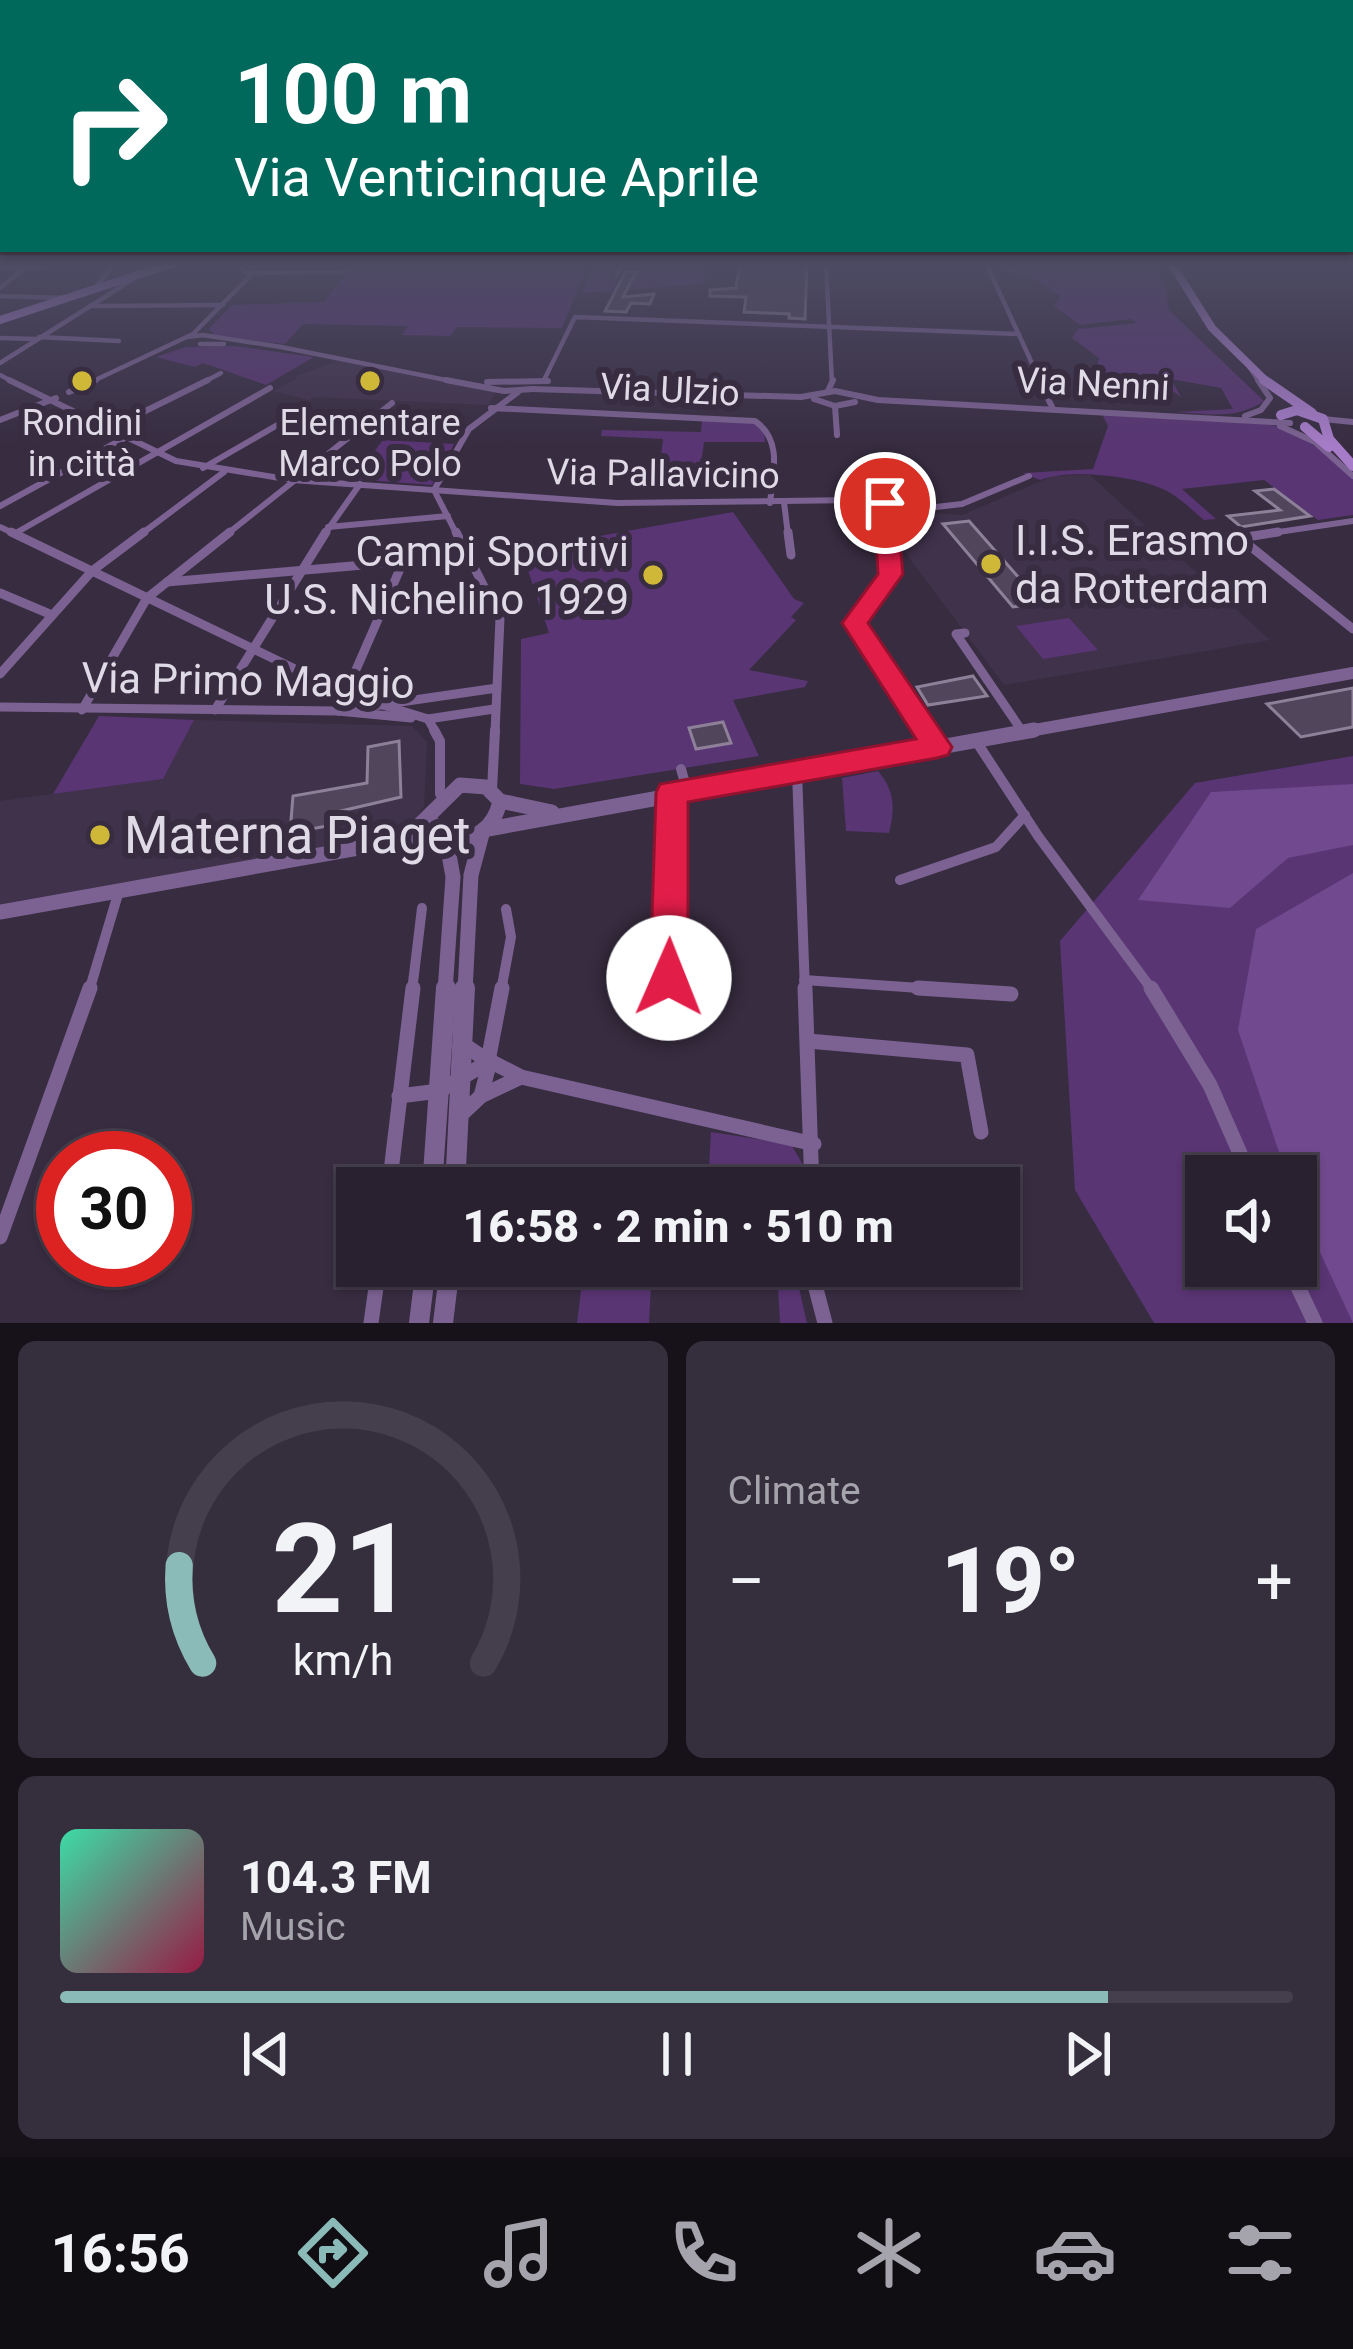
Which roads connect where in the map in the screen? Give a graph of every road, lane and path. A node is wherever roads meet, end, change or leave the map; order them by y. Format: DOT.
graph roads {
  1 [pos="59,325"];
  2 [pos="203,325"];
  3 [pos="571,325"];
  4 [pos="774,325"];
  5 [pos="1015,325"];
  6 [pos="1215,325"];
  7 [pos="832,327"];
  8 [pos="1019,334"];
  9 [pos="209,336"];
  10 [pos="0,338"];
  11 [pos="37,338"];
  12 [pos="184,339"];
  13 [pos="119,340"];
  14 [pos="196,345"];
  15 [pos="267,345"];
  16 [pos="159,352"];
  17 [pos="1246,361"];
  18 [pos="0,363"];
  19 [pos="552,363"];
  20 [pos="220,373"];
  21 [pos="0,375"];
  22 [pos="521,379"];
  23 [pos="545,380"];
  24 [pos="833,380"];
  25 [pos="500,387"];
  26 [pos="577,387"];
  27 [pos="270,388"];
  28 [pos="531,389"];
  29 [pos="520,391"];
  30 [pos="828,391"];
  31 [pos="69,392"];
  32 [pos="846,397"];
  33 [pos="56,398"];
  34 [pos="817,398"];
  35 [pos="392,404"];
  36 [pos="493,406"];
  37 [pos="835,406"];
  38 [pos="1053,409"];
  39 [pos="293,416"];
  40 [pos="1286,416"];
  41 [pos="1234,417"];
  42 [pos="0,420"];
  43 [pos="1321,421"];
  44 [pos="1349,422"];
  45 [pos="112,427"];
  46 [pos="1305,427"];
  47 [pos="130,435"];
  48 [pos="837,435"];
  49 [pos="156,452"];
  50 [pos="203,468"];
  51 [pos="1353,471"];
  52 [pos="224,472"];
  53 [pos="1029,476"];
  54 [pos="292,479"];
  55 [pos="359,484"];
  56 [pos="434,490"];
  57 [pos="784,502"];
  58 [pos="770,503"];
  59 [pos="885,503"];
  60 [pos="0,506"];
  61 [pos="448,516"];
  62 [pos="1353,521"];
  63 [pos="0,526"];
  64 [pos="328,526"];
  65 [pos="14,533"];
  66 [pos="791,555"];
  67 [pos="467,556"];
  68 [pos="403,562"];
  69 [pos="92,571"];
  70 [pos="299,571"];
  71 [pos="167,582"];
  72 [pos="0,592"];
  73 [pos="148,598"];
  74 [pos="52,615"];
  75 [pos="1353,629"];
  76 [pos="964,632"];
  77 [pos="251,648"];
  78 [pos="0,674"];
  79 [pos="1353,674"];
  80 [pos="497,688"];
  81 [pos="347,694"];
  82 [pos="380,706"];
  83 [pos="0,707"];
  84 [pos="494,709"];
  85 [pos="82,710"];
  86 [pos="215,710"];
  87 [pos="338,711"];
  88 [pos="428,719"];
  89 [pos="1023,732"];
  90 [pos="976,740"];
  91 [pos="937,747"];
  92 [pos="681,769"];
  93 [pos="797,772"];
  94 [pos="680,792"];
  95 [pos="440,794"];
  96 [pos="496,795"];
  97 [pos="559,813"];
  98 [pos="1025,814"];
  99 [pos="428,818"];
  100 [pos="484,832"];
  101 [pos="442,836"];
  102 [pos="404,839"];
  103 [pos="900,880"];
  104 [pos="119,891"];
  105 [pos="422,908"];
  106 [pos="506,909"];
  107 [pos="0,911"];
  108 [pos="669,978"];
  109 [pos="804,980"];
  110 [pos="1011,994"];
  111 [pos="808,1041"];
  112 [pos="464,1044"];
  113 [pos="489,1060"];
  114 [pos="462,1076"];
  115 [pos="521,1078"];
  116 [pos="439,1091"];
  117 [pos="399,1096"];
  118 [pos="481,1096"];
  119 [pos="460,1115"];
  120 [pos="981,1132"];
  121 [pos="814,1144"];
  122 [pos="1242,1155"];
  123 [pos="391,1167"];
  124 [pos="434,1167"];
  125 [pos="456,1167"];
  126 [pos="813,1167"];
  127 [pos="0,1234"];
  128 [pos="377,1287"];
  129 [pos="423,1287"];
  130 [pos="447,1287"];
  131 [pos="815,1287"];
  132 [pos="1298,1287"];
  133 [pos="371,1323"];
  134 [pos="418,1323"];
  135 [pos="443,1323"];
  136 [pos="825,1323"];
  137 [pos="1316,1323"];
  1 -- 11 [label="street"];
  2 -- 9 [label="street"];
  2 -- 12 [label="street"];
  3 -- 19 [label="street"];
  4 -- 7 [label="street"];
  5 -- 8 [label="street"];
  6 -- 17 [label="main road"];
  7 -- 8 [label="street"];
  7 -- 24 [label="street"];
  8 -- 38 [label="street"];
  9 -- 12 [label="street"];
  9 -- 14 [label="street"];
  9 -- 15 [label="street"];
  10 -- 11 [label="street"];
  11 -- 13 [label="street"];
  11 -- 18 [label="street"];
  12 -- 14 [label="street"];
  12 -- 16 [label="street"];
  14 -- 15 [label="street"];
  14 -- 16 [label="street"];
  15 -- 25 [label="street"];
  16 -- 31 [label="street"];
  17 -- 40 [label="main road"];
  17 -- 41 [label="street"];
  17 -- 43 [label="main road"];
  19 -- 22 [label="street"];
  19 -- 23 [label="street"];
  20 -- 45 [label="street"];
  21 -- 33 [label="street, Via Pallavicino"];
  22 -- 23 [label="street"];
  22 -- 25 [label="street"];
  23 -- 26 [label="street"];
  23 -- 28 [label="street"];
  24 -- 30 [label="street"];
  24 -- 32 [label="street"];
  25 -- 29 [label="street"];
  25 -- 36 [label="street"];
  26 -- 28 [label="street"];
  26 -- 34 [label="street"];
  27 -- 49 [label="street"];
  28 -- 29 [label="street"];
  29 -- 36 [label="street"];
  30 -- 32 [label="street"];
  30 -- 34 [label="street"];
  32 -- 37 [label="street"];
  32 -- 38 [label="street, Via Nenni"];
  33 -- 42 [label="street"];
  33 -- 45 [label="street, Via Pallavicino"];
  34 -- 37 [label="street"];
  35 -- 54 [label="street"];
  36 -- 56 [label="street"];
  36 -- 58 [label="street, Via Ulzio"];
  37 -- 48 [label="street"];
  38 -- 41 [label="street, Via Nenni"];
  39 -- 50 [label="street"];
  40 -- 41 [label="street, Via Nenni"];
  40 -- 43 [label="main road"];
  40 -- 46 [label="main road"];
  41 -- 51 [label="street, Via Nenni"];
  43 -- 44 [label="street"];
  43 -- 46 [label="main road"];
  43 -- 51 [label="main road"];
  45 -- 47 [label="street, Via Pallavicino"];
  46 -- 51 [label="main road"];
  47 -- 49 [label="street, Via Pallavicino"];
  47 -- 60 [label="street"];
  49 -- 50 [label="street, Via Pallavicino"];
  49 -- 65 [label="street"];
  50 -- 52 [label="street, Via Pallavicino"];
  52 -- 54 [label="street, Via Pallavicino"];
  52 -- 69 [label="street"];
  53 -- 59 [label="street, Via Pallavicino"];
  54 -- 55 [label="street, Via Pallavicino"];
  54 -- 71 [label="street"];
  55 -- 56 [label="street, Via Pallavicino"];
  55 -- 64 [label="street"];
  56 -- 58 [label="street, Via Pallavicino"];
  56 -- 61 [label="street"];
  57 -- 58 [label="street, Via Pallavicino"];
  57 -- 59 [label="street, Via Pallavicino"];
  57 -- 66 [label="street"];
  59 -- 91 [label="street"];
  61 -- 64 [label="street"];
  61 -- 67 [label="street"];
  62 -- 75 [label="street"];
  63 -- 65 [label="street"];
  64 -- 70 [label="street"];
  65 -- 69 [label="street"];
  67 -- 68 [label="street"];
  67 -- 80 [label="street"];
  68 -- 70 [label="street"];
  68 -- 81 [label="street"];
  69 -- 73 [label="street"];
  69 -- 74 [label="street"];
  70 -- 71 [label="street"];
  70 -- 77 [label="street"];
  71 -- 73 [label="street"];
  72 -- 74 [label="street"];
  73 -- 77 [label="street"];
  73 -- 85 [label="street"];
  74 -- 78 [label="street"];
  76 -- 89 [label="street"];
  77 -- 81 [label="street"];
  77 -- 86 [label="street"];
  79 -- 89 [label="street"];
  80 -- 82 [label="street"];
  80 -- 84 [label="street"];
  81 -- 82 [label="street"];
  81 -- 87 [label="street"];
  82 -- 87 [label="street"];
  82 -- 88 [label="street"];
  83 -- 85 [label="street, Via Primo Maggio"];
  84 -- 88 [label="street, Via Primo Maggio"];
  84 -- 96 [label="street"];
  85 -- 86 [label="street, Via Primo Maggio"];
  86 -- 87 [label="street, Via Primo Maggio"];
  87 -- 88 [label="street, Via Primo Maggio"];
  88 -- 95 [label="street"];
  89 -- 90 [label="street"];
  90 -- 91 [label="street"];
  90 -- 98 [label="street"];
  91 -- 93 [label="street"];
  92 -- 94 [label="street"];
  93 -- 94 [label="street"];
  93 -- 109 [label="street"];
  94 -- 97 [label="street"];
  94 -- 108 [label="street"];
  95 -- 96 [label="street"];
  95 -- 99 [label="street"];
  96 -- 97 [label="street"];
  96 -- 100 [label="street"];
  97 -- 100 [label="street"];
  98 -- 103 [label="street"];
  98 -- 122 [label="street"];
  99 -- 101 [label="street"];
  99 -- 102 [label="street"];
  100 -- 101 [label="street"];
  100 -- 112 [label="street"];
  101 -- 102 [label="street"];
  101 -- 116 [label="street"];
  102 -- 104 [label="street"];
  104 -- 107 [label="street"];
  104 -- 127 [label="street"];
  105 -- 117 [label="street"];
  106 -- 113 [label="street"];
  109 -- 110 [label="street"];
  109 -- 111 [label="street"];
  111 -- 120 [label="street"];
  111 -- 121 [label="street"];
  112 -- 113 [label="street"];
  112 -- 114 [label="street"];
  113 -- 114 [label="street"];
  113 -- 115 [label="street"];
  113 -- 118 [label="street"];
  114 -- 116 [label="street"];
  114 -- 119 [label="street"];
  115 -- 118 [label="street"];
  115 -- 121 [label="street"];
  116 -- 117 [label="street"];
  116 -- 124 [label="street"];
  117 -- 123 [label="street"];
  118 -- 119 [label="street"];
  119 -- 125 [label="street"];
  121 -- 126 [label="street"];
  128 -- 133 [label="street"];
  129 -- 134 [label="street"];
  130 -- 135 [label="street"];
  131 -- 136 [label="street"];
  132 -- 137 [label="street"];
}
